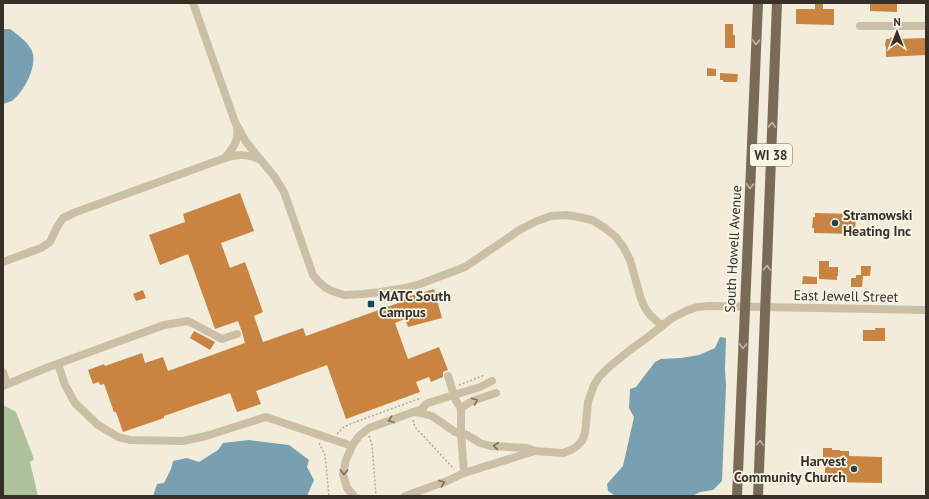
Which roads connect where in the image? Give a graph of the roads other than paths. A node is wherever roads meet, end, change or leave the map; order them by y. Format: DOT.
graph roads {
  1 [pos="192,3"];
  2 [pos="758,3"];
  3 [pos="777,3"];
  4 [pos="860,26"];
  5 [pos="926,26"];
  6 [pos="235,122"];
  7 [pos="225,158"];
  8 [pos="260,160"];
  9 [pos="3,262"];
  10 [pos="745,307"];
  11 [pos="765,307"];
  12 [pos="926,310"];
  13 [pos="662,326"];
  14 [pos="237,334"];
  15 [pos="58,364"];
  16 [pos="3,372"];
  17 [pos="448,376"];
  18 [pos="490,377"];
  19 [pos="5,385"];
  20 [pos="453,391"];
  21 [pos="496,393"];
  22 [pos="461,408"];
  23 [pos="410,413"];
  24 [pos="461,434"];
  25 [pos="352,446"];
  26 [pos="535,451"];
  27 [pos="460,475"];
  28 [pos="354,496"];
  29 [pos="405,496"];
  30 [pos="737,496"];
  31 [pos="758,496"];
  1 -- 6 [label="street"];
  2 -- 10 [label="main road, South Howell Avenue / WI 38, one-way"];
  11 -- 3 [label="main road, WI 38, one-way"];
  4 -- 5 [label="street"];
  6 -- 7 [label="street"];
  6 -- 8 [label="street"];
  7 -- 8 [label="street"];
  7 -- 9 [label="street"];
  8 -- 13 [label="street"];
  10 -- 11 [label="street, East Jewell Street"];
  10 -- 13 [label="street, East Jewell Street"];
  10 -- 30 [label="main road, South Howell Avenue / WI 38, one-way"];
  11 -- 12 [label="street, East Jewell Street"];
  31 -- 11 [label="main road, WI 38, one-way"];
  13 -- 26 [label="street, East Jewell Street"];
  14 -- 15 [label="street"];
  15 -- 19 [label="street"];
  15 -- 25 [label="street"];
  16 -- 19 [label="street"];
  17 -- 20 [label="street"];
  18 -- 20 [label="street"];
  20 -- 22 [label="street"];
  20 -- 23 [label="street"];
  22 -- 21 [label="street, one-way"];
  22 -- 24 [label="street"];
  23 -- 24 [label="street, East Jewell Street"];
  23 -- 25 [label="street, one-way"];
  26 -- 24 [label="street, East Jewell Street, one-way"];
  24 -- 27 [label="street"];
  25 -- 28 [label="street, one-way"];
  26 -- 27 [label="street"];
  29 -- 27 [label="street, one-way"];
}
